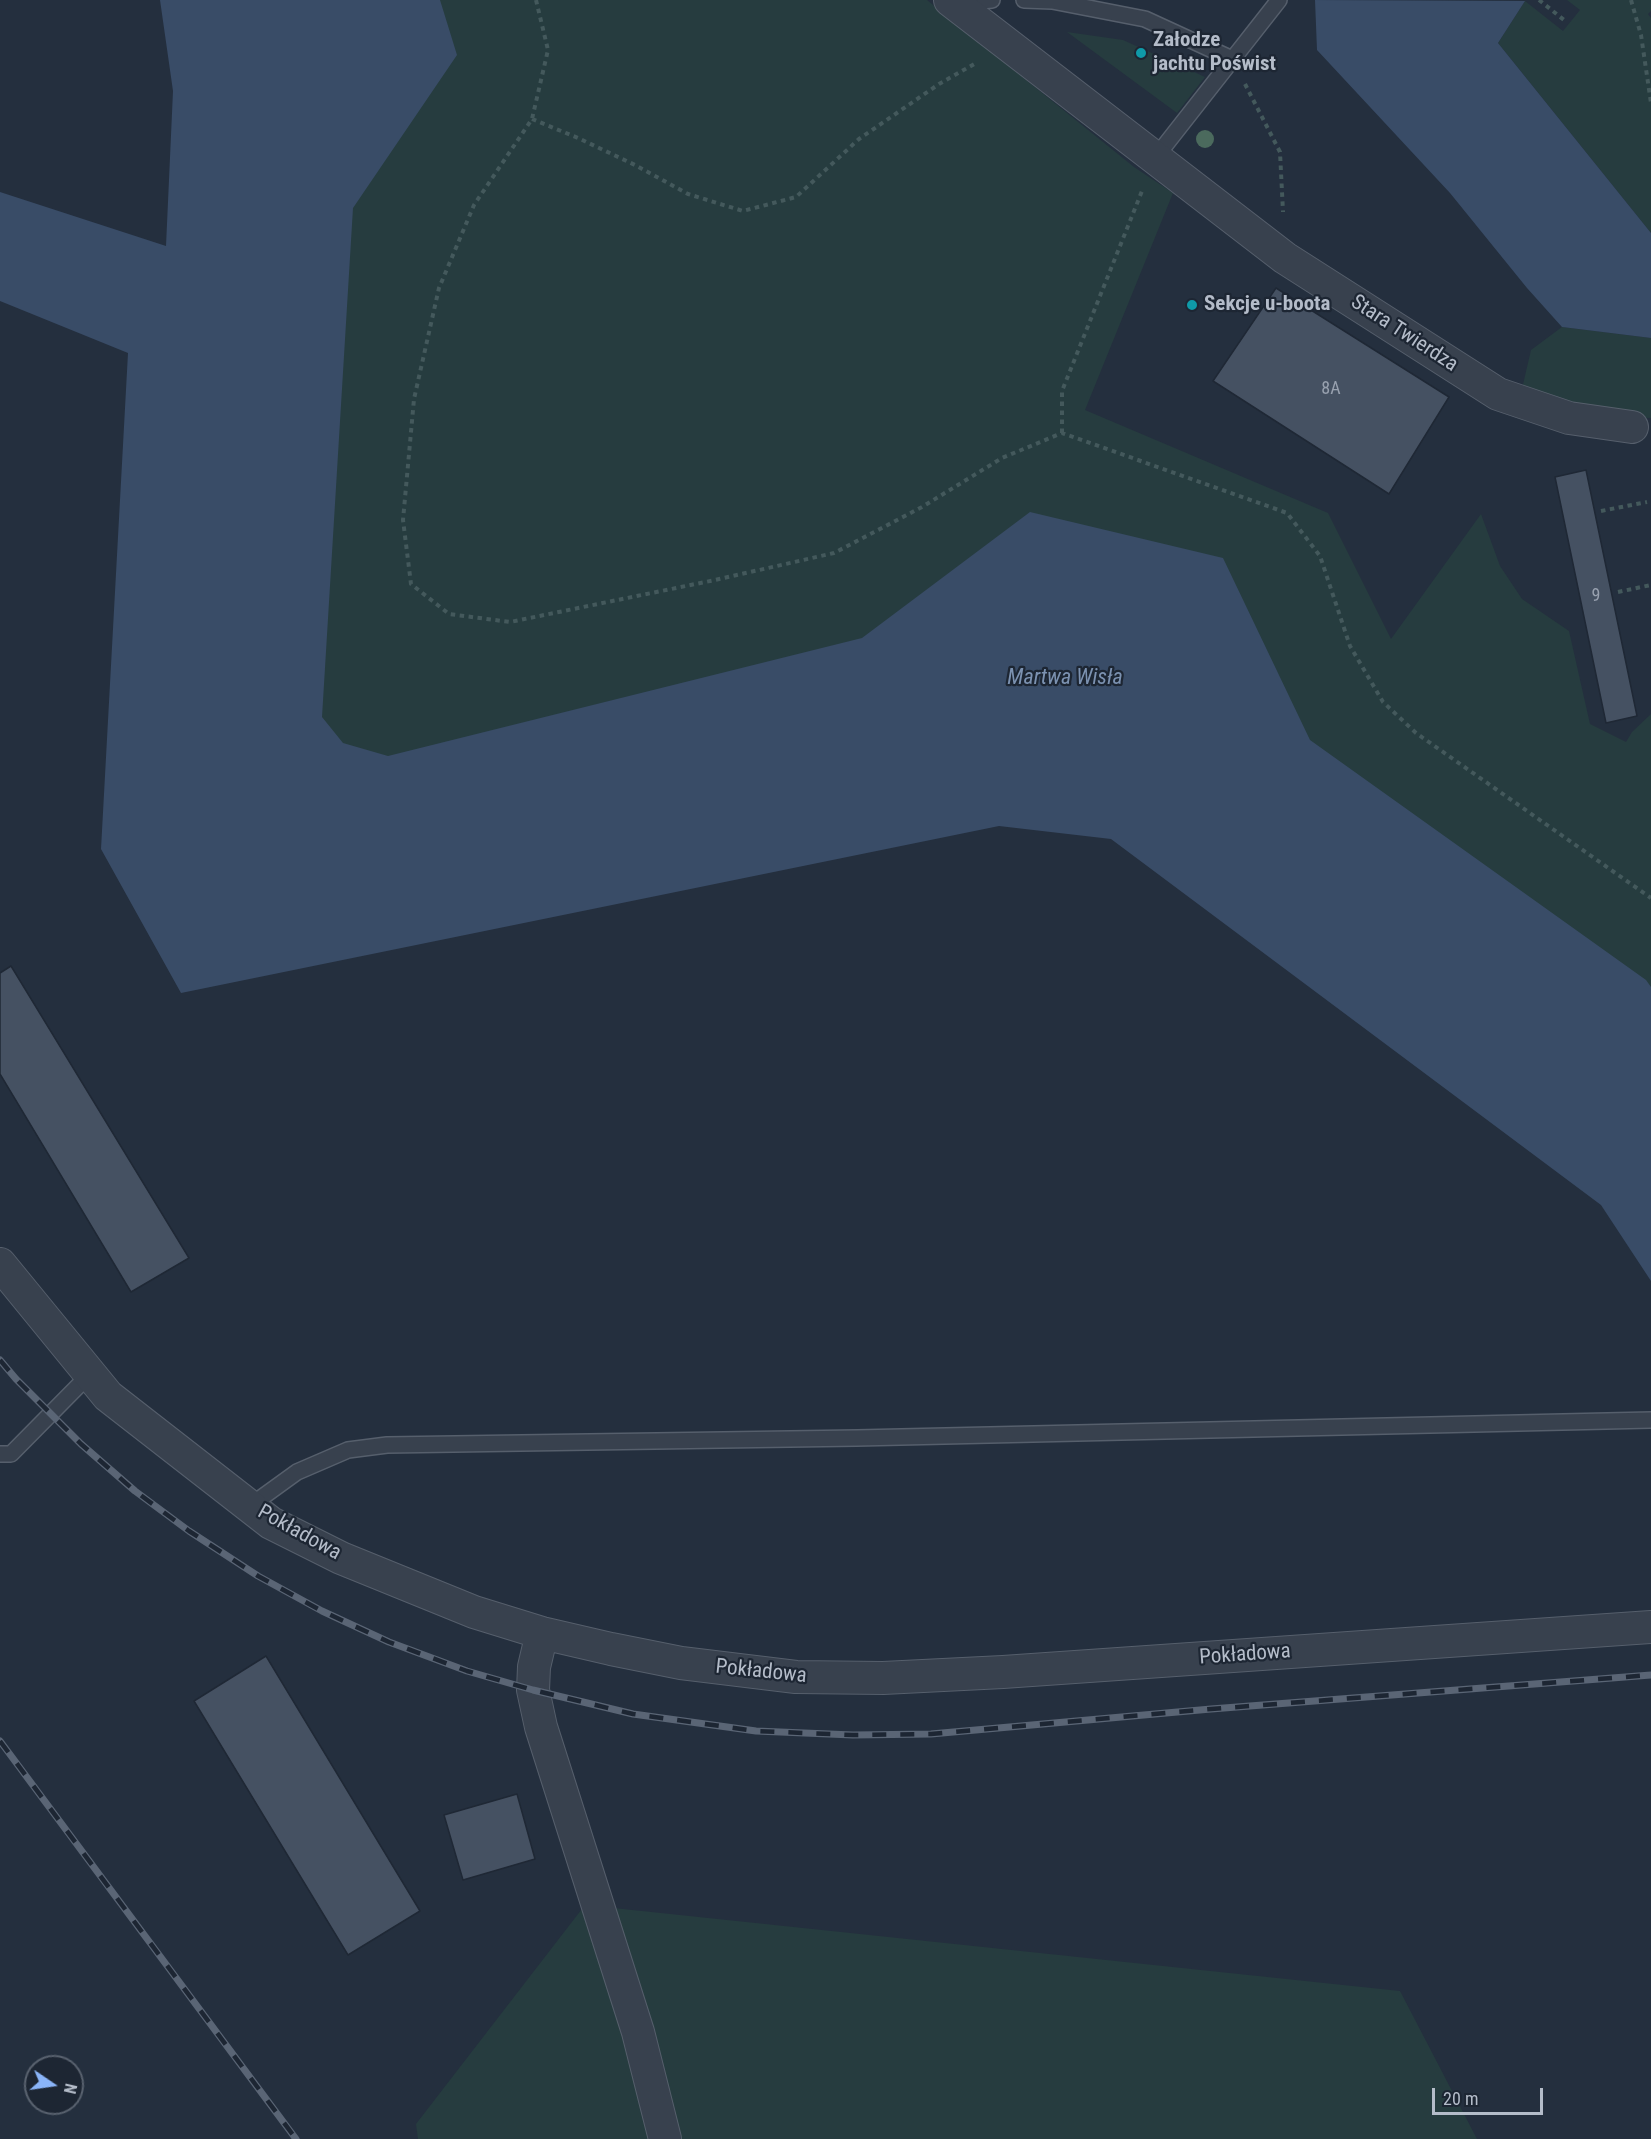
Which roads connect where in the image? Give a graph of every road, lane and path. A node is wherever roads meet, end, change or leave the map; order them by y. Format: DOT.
graph roads {
  1 [pos="536,0"];
  2 [pos="992,0"];
  3 [pos="1024,0"];
  4 [pos="1279,0"];
  5 [pos="1539,0"];
  6 [pos="1631,0"];
  7 [pos="952,2"];
  8 [pos="1564,20"];
  9 [pos="1008,45"];
  10 [pos="1232,59"];
  11 [pos="1651,103"];
  12 [pos="532,119"];
  13 [pos="1155,158"];
  14 [pos="1286,258"];
  15 [pos="1641,427"];
  16 [pos="1062,433"];
  17 [pos="1647,502"];
  18 [pos="1601,511"];
  19 [pos="1651,585"];
  20 [pos="1618,592"];
  21 [pos="1651,898"];
  22 [pos="0,1264"];
  23 [pos="90,1374"];
  24 [pos="1651,1420"];
  25 [pos="0,1454"];
  26 [pos="249,1506"];
  27 [pos="1651,1627"];
  28 [pos="542,1633"];
  29 [pos="665,2139"];
  1 -- 12 [label="path"];
  2 -- 7 [label="lane"];
  3 -- 10 [label="lane"];
  4 -- 10 [label="lane"];
  5 -- 8 [label="path"];
  6 -- 11 [label="path"];
  7 -- 9 [label="street, Stara Twierdza"];
  9 -- 12 [label="path"];
  9 -- 13 [label="street, Stara Twierdza"];
  10 -- 13 [label="lane"];
  10 -- 14 [label="path"];
  12 -- 16 [label="path"];
  13 -- 14 [label="street, Stara Twierdza"];
  13 -- 16 [label="path"];
  14 -- 15 [label="street, Stara Twierdza"];
  16 -- 21 [label="path"];
  17 -- 18 [label="path"];
  19 -- 20 [label="path"];
  22 -- 23 [label="street, Pokładowa"];
  23 -- 25 [label="lane"];
  23 -- 26 [label="street, Pokładowa"];
  24 -- 26 [label="lane"];
  26 -- 28 [label="street, Pokładowa"];
  27 -- 28 [label="street, Pokładowa"];
  28 -- 29 [label="street"];
}
